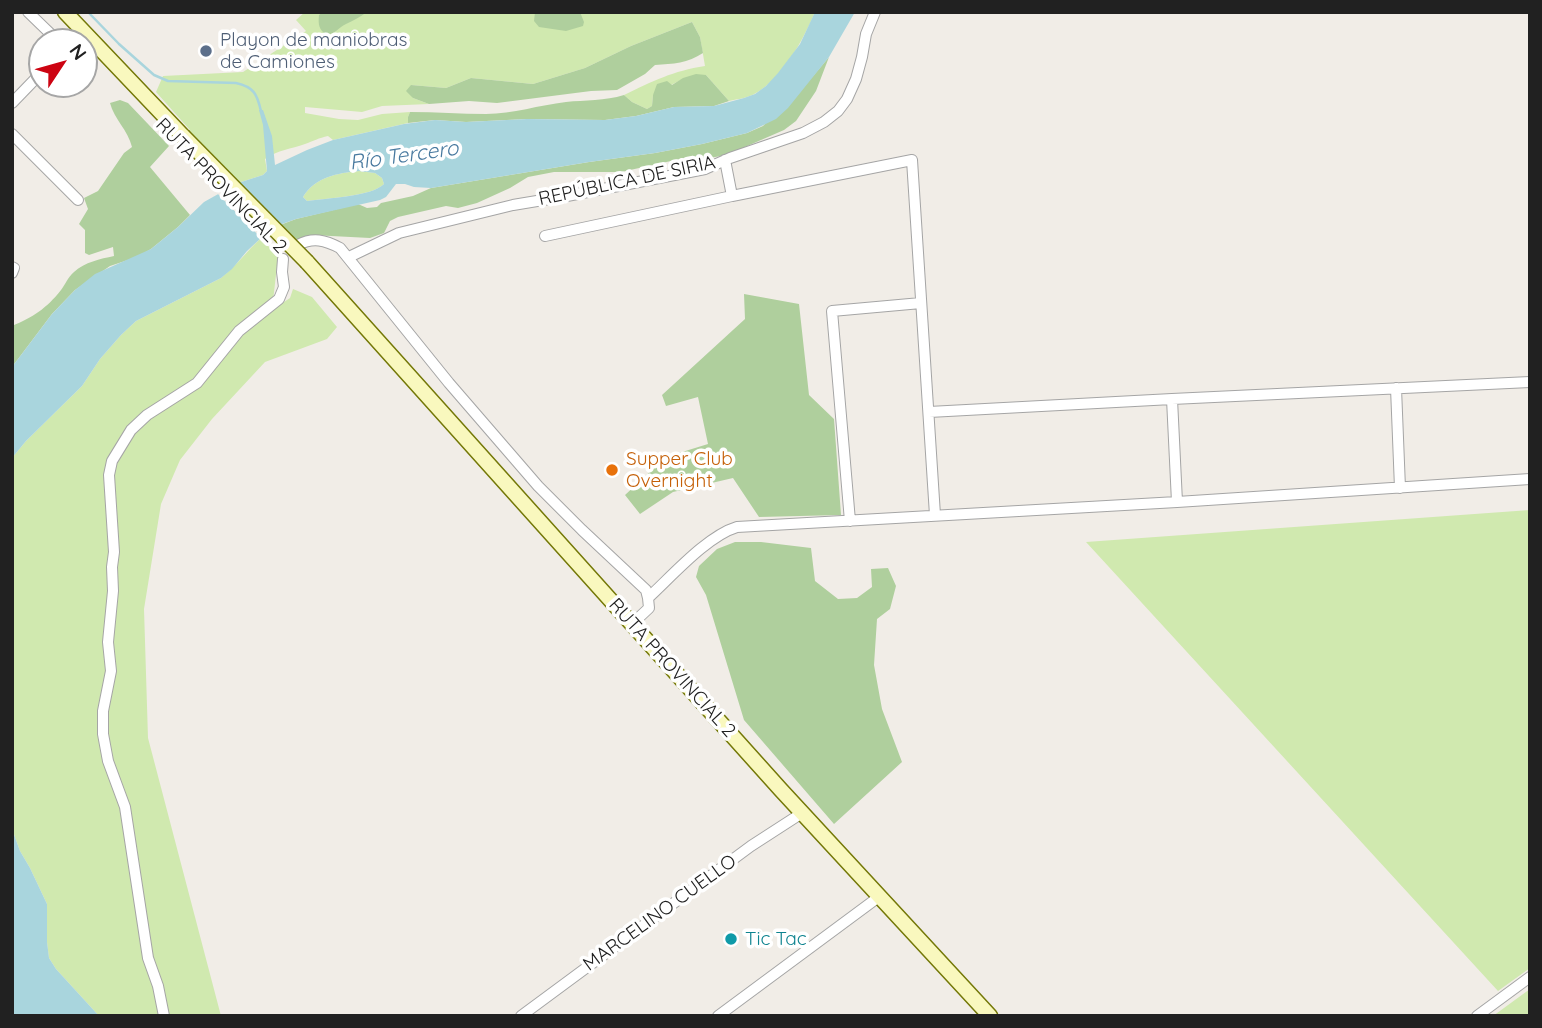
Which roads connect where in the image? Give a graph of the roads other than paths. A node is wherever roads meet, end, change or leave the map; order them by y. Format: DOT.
graph roads {
  1 [pos="28,12"];
  2 [pos="65,12"];
  3 [pos="875,12"];
  4 [pos="45,28"];
  5 [pos="28,86"];
  6 [pos="12,103"];
  7 [pos="12,135"];
  8 [pos="725,160"];
  9 [pos="732,196"];
  10 [pos="78,200"];
  11 [pos="545,236"];
  12 [pos="298,245"];
  13 [pos="349,257"];
  14 [pos="283,259"];
  15 [pos="921,303"];
  16 [pos="1530,382"];
  17 [pos="1396,388"];
  18 [pos="1172,399"];
  19 [pos="929,412"];
  20 [pos="1530,480"];
  21 [pos="1400,488"];
  22 [pos="1177,502"];
  23 [pos="935,515"];
  24 [pos="850,520"];
  25 [pos="648,598"];
  26 [pos="632,624"];
  27 [pos="803,813"];
  28 [pos="880,896"];
  29 [pos="1530,977"];
  30 [pos="164,1016"];
  31 [pos="520,1016"];
  32 [pos="718,1016"];
  33 [pos="990,1016"];
  34 [pos="1477,1016"];
  1 -- 4 [label="street"];
  2 -- 26 [label="main road, RUTA PROVINCIAL 2, bridge"];
  3 -- 8 [label="street, REPÚBLICA DE SIRIA"];
  5 -- 6 [label="street"];
  7 -- 10 [label="street"];
  8 -- 9 [label="street"];
  8 -- 13 [label="street, REPÚBLICA DE SIRIA"];
  9 -- 11 [label="street"];
  9 -- 15 [label="street"];
  12 -- 13 [label="street"];
  13 -- 25 [label="street"];
  14 -- 30 [label="street"];
  15 -- 19 [label="street"];
  15 -- 24 [label="street"];
  16 -- 17 [label="street"];
  17 -- 18 [label="street"];
  17 -- 21 [label="street"];
  18 -- 19 [label="street"];
  18 -- 22 [label="street"];
  19 -- 23 [label="street"];
  20 -- 21 [label="street"];
  21 -- 22 [label="street"];
  22 -- 23 [label="street"];
  23 -- 24 [label="street"];
  24 -- 25 [label="street"];
  25 -- 26 [label="street"];
  26 -- 27 [label="main road, RUTA PROVINCIAL 2"];
  27 -- 28 [label="main road, RUTA PROVINCIAL 2"];
  27 -- 31 [label="street, MARCELINO CUELLO"];
  28 -- 32 [label="street"];
  28 -- 33 [label="main road, RUTA PROVINCIAL 2"];
  29 -- 34 [label="street"];
}
